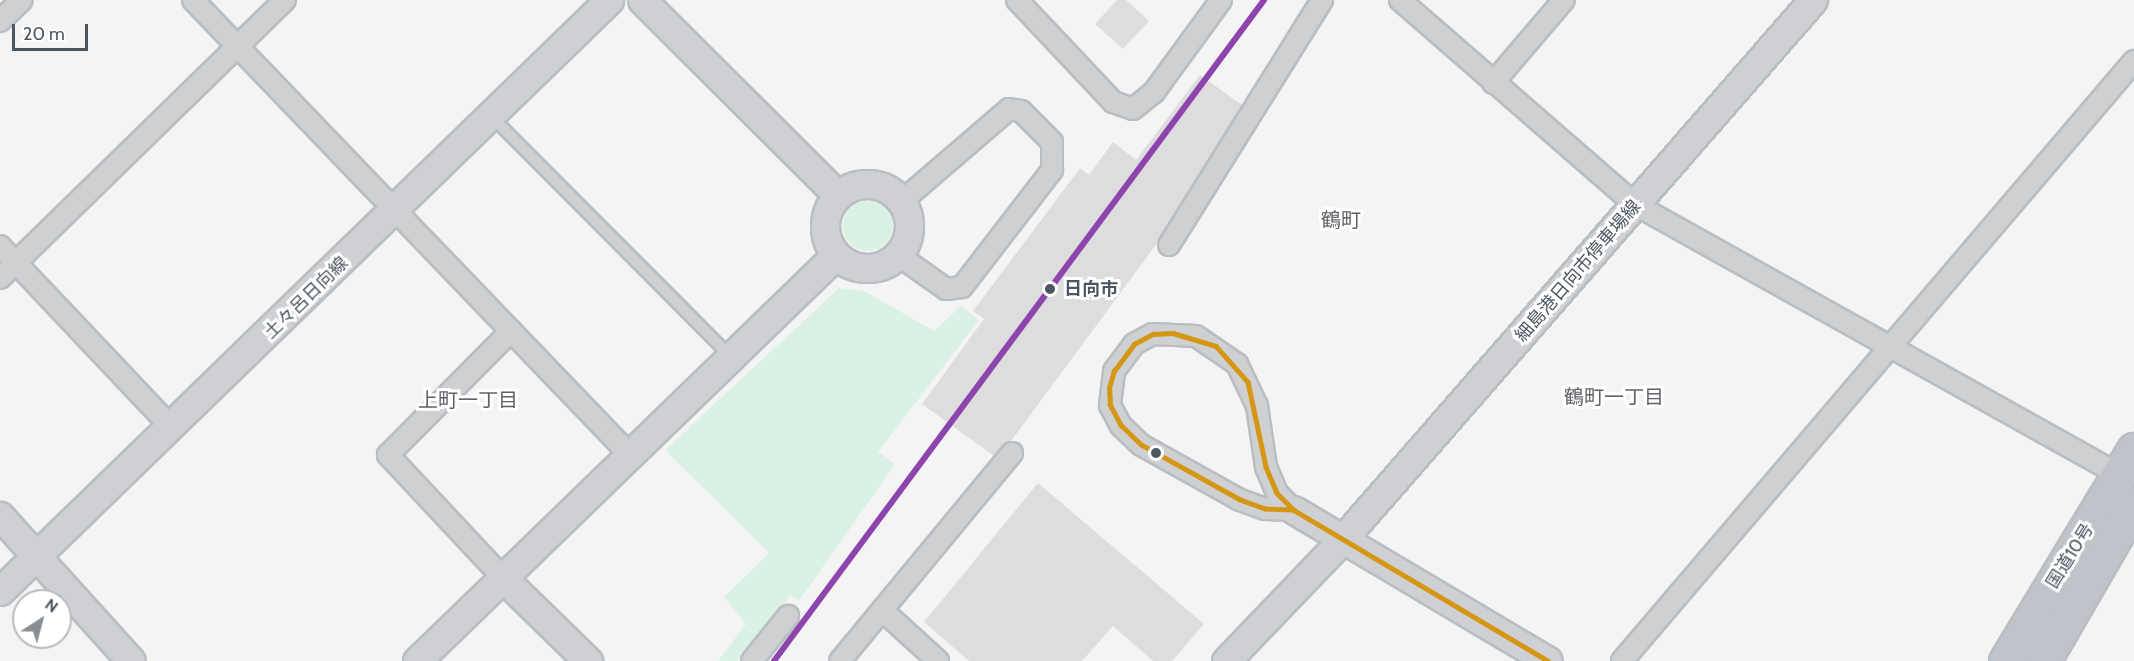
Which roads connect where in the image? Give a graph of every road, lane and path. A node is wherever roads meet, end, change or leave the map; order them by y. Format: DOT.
graph roads {
  1 [pos="22,0"];
  2 [pos="193,0"];
  3 [pos="285,0"];
  4 [pos="609,0"];
  5 [pos="642,0"];
  6 [pos="1017,0"];
  7 [pos="1221,0"];
  8 [pos="1322,0"];
  9 [pos="1400,0"];
  10 [pos="1564,0"];
  11 [pos="1813,0"];
  12 [pos="0,21"];
  13 [pos="237,46"];
  14 [pos="2134,61"];
  15 [pos="1493,83"];
  16 [pos="493,118"];
  17 [pos="838,195"];
  18 [pos="901,202"];
  19 [pos="1636,205"];
  20 [pos="396,212"];
  21 [pos="1169,245"];
  22 [pos="0,246"];
  23 [pos="836,255"];
  24 [pos="898,255"];
  25 [pos="15,263"];
  26 [pos="0,278"];
  27 [pos="511,331"];
  28 [pos="1887,347"];
  29 [pos="731,357"];
  30 [pos="171,428"];
  31 [pos="1012,453"];
  32 [pos="631,456"];
  33 [pos="2127,463"];
  34 [pos="2134,504"];
  35 [pos="1294,510"];
  36 [pos="0,516"];
  37 [pos="1341,541"];
  38 [pos="38,556"];
  39 [pos="506,581"];
  40 [pos="0,591"];
  41 [pos="882,610"];
  42 [pos="788,616"];
  43 [pos="131,661"];
  44 [pos="417,661"];
  45 [pos="588,661"];
  46 [pos="752,661"];
  47 [pos="840,661"];
  48 [pos="938,661"];
  49 [pos="1226,661"];
  50 [pos="1548,661"];
  51 [pos="1622,661"];
  52 [pos="2006,661"];
  53 [pos="2043,661"];
  1 -- 12 [label="street"];
  2 -- 13 [label="street"];
  3 -- 13 [label="street"];
  4 -- 16 [label="street, 土々呂日向線"];
  5 -- 17 [label="street"];
  6 -- 7 [label="street"];
  8 -- 21 [label="street"];
  9 -- 15 [label="street"];
  10 -- 15 [label="street"];
  11 -- 19 [label="street, 細島港日向市停車場線"];
  13 -- 20 [label="street"];
  13 -- 25 [label="street"];
  14 -- 28 [label="street"];
  15 -- 19 [label="street"];
  16 -- 20 [label="street, 土々呂日向線"];
  16 -- 29 [label="lane"];
  17 -- 18 [label="street"];
  17 -- 23 [label="street"];
  18 -- 24 [label="street"];
  18 -- 24 [label="street"];
  19 -- 28 [label="street"];
  19 -- 37 [label="street, 細島港日向市停車場線"];
  20 -- 27 [label="street"];
  20 -- 30 [label="street, 土々呂日向線"];
  22 -- 25 [label="street"];
  23 -- 24 [label="street"];
  23 -- 29 [label="street"];
  25 -- 26 [label="street"];
  25 -- 30 [label="street"];
  27 -- 32 [label="street"];
  27 -- 39 [label="street"];
  28 -- 33 [label="street"];
  28 -- 51 [label="street"];
  29 -- 32 [label="street"];
  30 -- 38 [label="street, 土々呂日向線"];
  31 -- 41 [label="street"];
  32 -- 39 [label="street"];
  33 -- 52 [label="highway, 国道10号"];
  34 -- 53 [label="highway, 国道10号"];
  35 -- 35 [label="street"];
  35 -- 37 [label="street"];
  36 -- 38 [label="street"];
  37 -- 49 [label="street, 細島港日向市停車場線"];
  37 -- 50 [label="street"];
  38 -- 40 [label="street, 土々呂日向線"];
  38 -- 43 [label="street"];
  39 -- 44 [label="street"];
  39 -- 45 [label="street"];
  41 -- 47 [label="street"];
  41 -- 48 [label="street"];
  42 -- 46 [label="street"];
}
